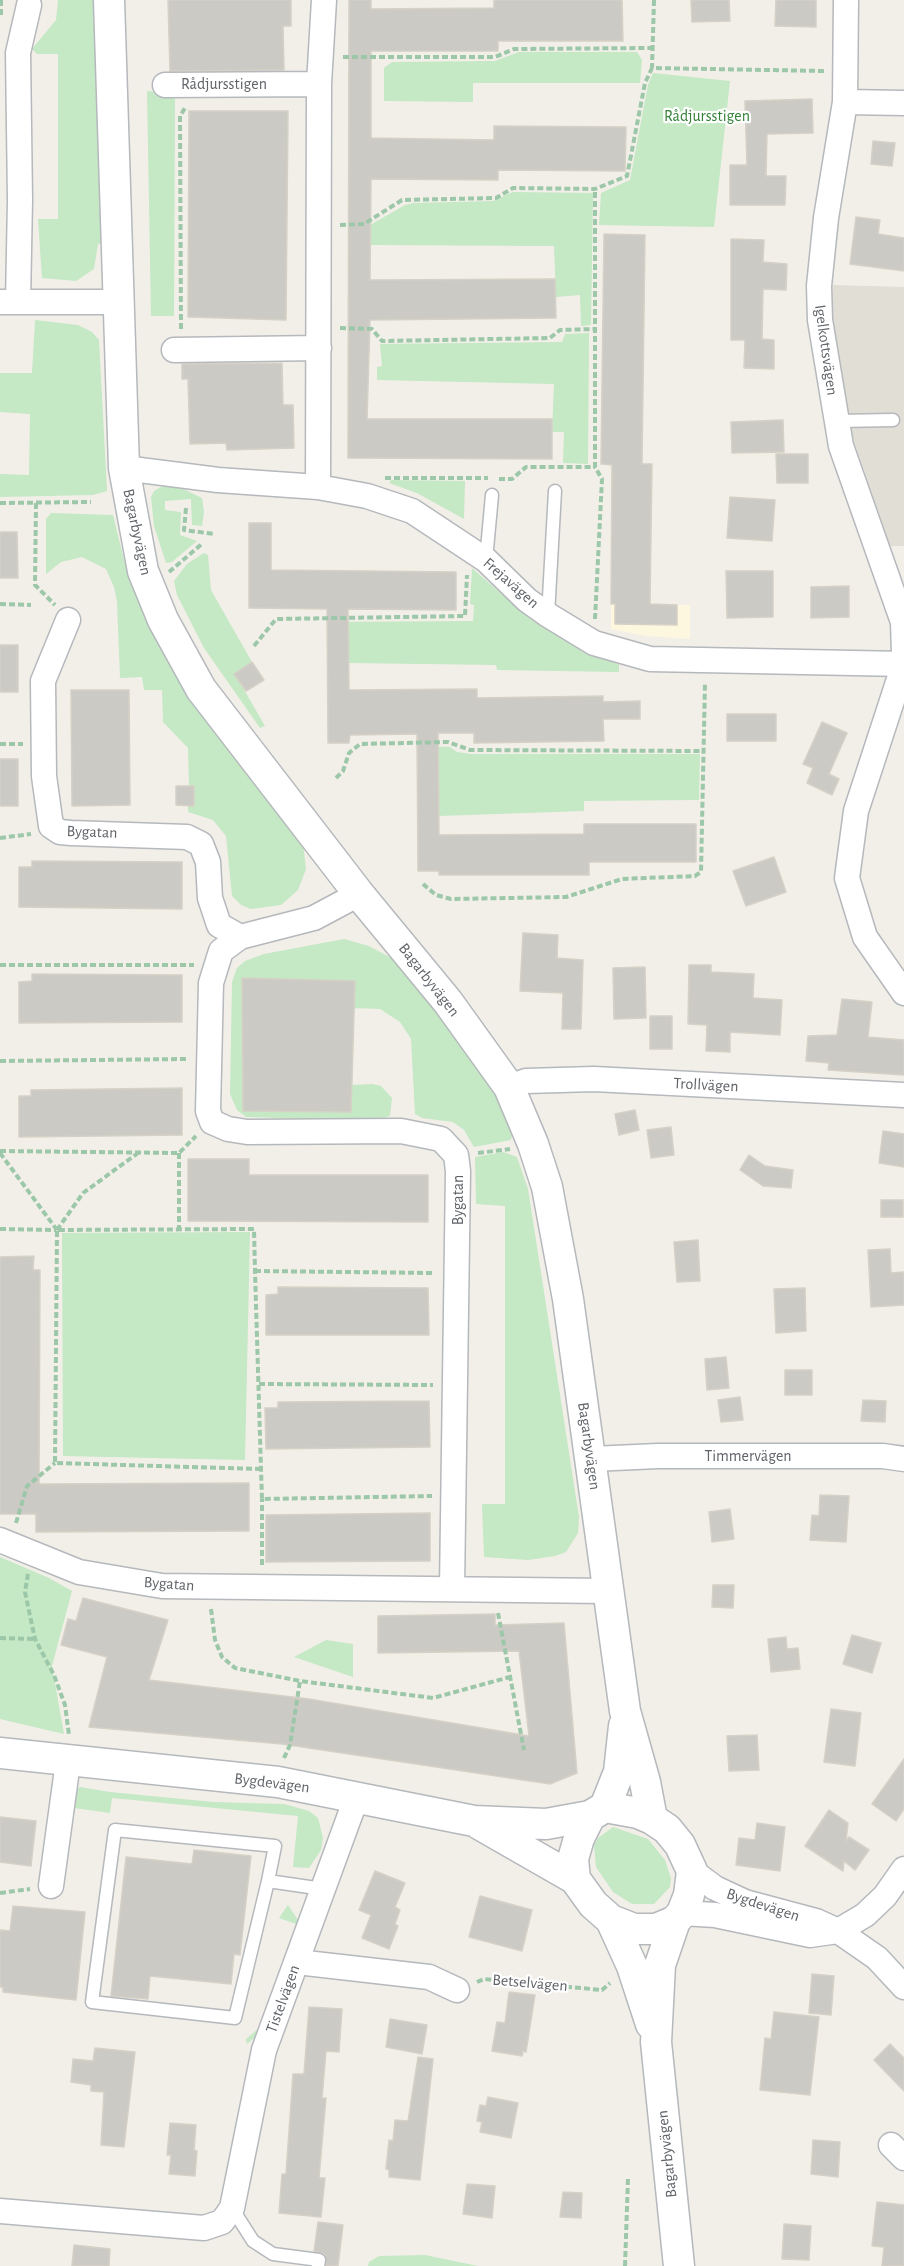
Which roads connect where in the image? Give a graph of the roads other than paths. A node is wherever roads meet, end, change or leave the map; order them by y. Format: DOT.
graph roads {
  1 [pos="109,0"];
  2 [pos="324,0"];
  3 [pos="846,0"];
  4 [pos="29,5"];
  5 [pos="319,84"];
  6 [pos="165,85"];
  7 [pos="844,102"];
  8 [pos="904,104"];
  9 [pos="9,302"];
  10 [pos="118,302"];
  11 [pos="319,348"];
  12 [pos="174,350"];
  13 [pos="893,420"];
  14 [pos="837,421"];
  15 [pos="124,468"];
  16 [pos="318,487"];
  17 [pos="555,491"];
  18 [pos="492,495"];
  19 [pos="477,554"];
  20 [pos="548,615"];
  21 [pos="68,620"];
  22 [pos="904,655"];
  23 [pos="904,664"];
  24 [pos="359,894"];
  25 [pos="240,937"];
  26 [pos="904,993"];
  27 [pos="509,1087"];
  28 [pos="904,1095"];
  29 [pos="592,1459"];
  30 [pos="904,1459"];
  31 [pos="7,1535"];
  32 [pos="452,1588"];
  33 [pos="607,1591"];
  34 [pos="625,1711"];
  35 [pos="69,1752"];
  36 [pos="0,1754"];
  37 [pos="357,1796"];
  38 [pos="597,1811"];
  39 [pos="652,1819"];
  40 [pos="474,1821"];
  41 [pos="904,1869"];
  42 [pos="692,1871"];
  43 [pos="575,1879"];
  44 [pos="268,1881"];
  45 [pos="51,1886"];
  46 [pos="323,1889"];
  47 [pos="678,1917"];
  48 [pos="611,1920"];
  49 [pos="838,1931"];
  50 [pos="297,1962"];
  51 [pos="904,1987"];
  52 [pos="457,1990"];
  53 [pos="656,2042"];
  54 [pos="232,2208"];
  55 [pos="0,2211"];
  56 [pos="318,2266"];
  57 [pos="679,2266"];
  1 -- 10 [label="street, Bagarbyvägen"];
  2 -- 5 [label="street"];
  3 -- 7 [label="street, Igelkottsvägen"];
  4 -- 9 [label="street"];
  5 -- 6 [label="street, Rådjursstigen"];
  5 -- 11 [label="street"];
  7 -- 8 [label="street"];
  7 -- 14 [label="street, Igelkottsvägen"];
  9 -- 10 [label="street"];
  10 -- 15 [label="street, Bagarbyvägen"];
  11 -- 12 [label="street"];
  11 -- 16 [label="street"];
  13 -- 14 [label="lane"];
  14 -- 22 [label="street, Igelkottsvägen"];
  15 -- 16 [label="street, Frejavägen"];
  15 -- 24 [label="street, Bagarbyvägen"];
  16 -- 19 [label="street, Frejavägen"];
  17 -- 20 [label="lane"];
  18 -- 19 [label="lane"];
  19 -- 20 [label="street, Frejavägen"];
  20 -- 23 [label="street, Frejavägen"];
  21 -- 25 [label="street, Bygatan"];
  23 -- 26 [label="street"];
  24 -- 25 [label="street"];
  24 -- 27 [label="street, Bagarbyvägen"];
  25 -- 32 [label="street, Bygatan"];
  27 -- 28 [label="street, Trollvägen"];
  27 -- 29 [label="street, Bagarbyvägen"];
  29 -- 30 [label="street, Timmervägen"];
  29 -- 33 [label="street, Bagarbyvägen"];
  31 -- 32 [label="street, Bygatan"];
  32 -- 33 [label="street, Bygatan"];
  33 -- 34 [label="street, Bagarbyvägen"];
  34 -- 38 [label="street, Bagarbyvägen"];
  34 -- 39 [label="street, Bagarbyvägen"];
  35 -- 36 [label="street, Bygdevägen"];
  35 -- 37 [label="street, Bygdevägen"];
  35 -- 45 [label="street"];
  37 -- 40 [label="street, Bygdevägen"];
  37 -- 46 [label="street, Tistelvägen"];
  38 -- 39 [label="street"];
  38 -- 40 [label="street, Bygdevägen"];
  38 -- 43 [label="street"];
  39 -- 42 [label="street"];
  40 -- 43 [label="street, Bygdevägen"];
  41 -- 49 [label="street"];
  42 -- 47 [label="street"];
  42 -- 49 [label="street, Bygdevägen"];
  43 -- 48 [label="street"];
  44 -- 44 [label="lane"];
  44 -- 46 [label="lane"];
  46 -- 50 [label="street, Tistelvägen"];
  47 -- 48 [label="street"];
  47 -- 49 [label="street, Bygdevägen"];
  47 -- 53 [label="street, Bagarbyvägen"];
  48 -- 53 [label="street, Bagarbyvägen"];
  49 -- 51 [label="street, Bygdevägen"];
  50 -- 52 [label="street"];
  50 -- 54 [label="street, Tistelvägen"];
  53 -- 57 [label="street, Bagarbyvägen"];
  54 -- 55 [label="street"];
  54 -- 56 [label="lane"];
}
